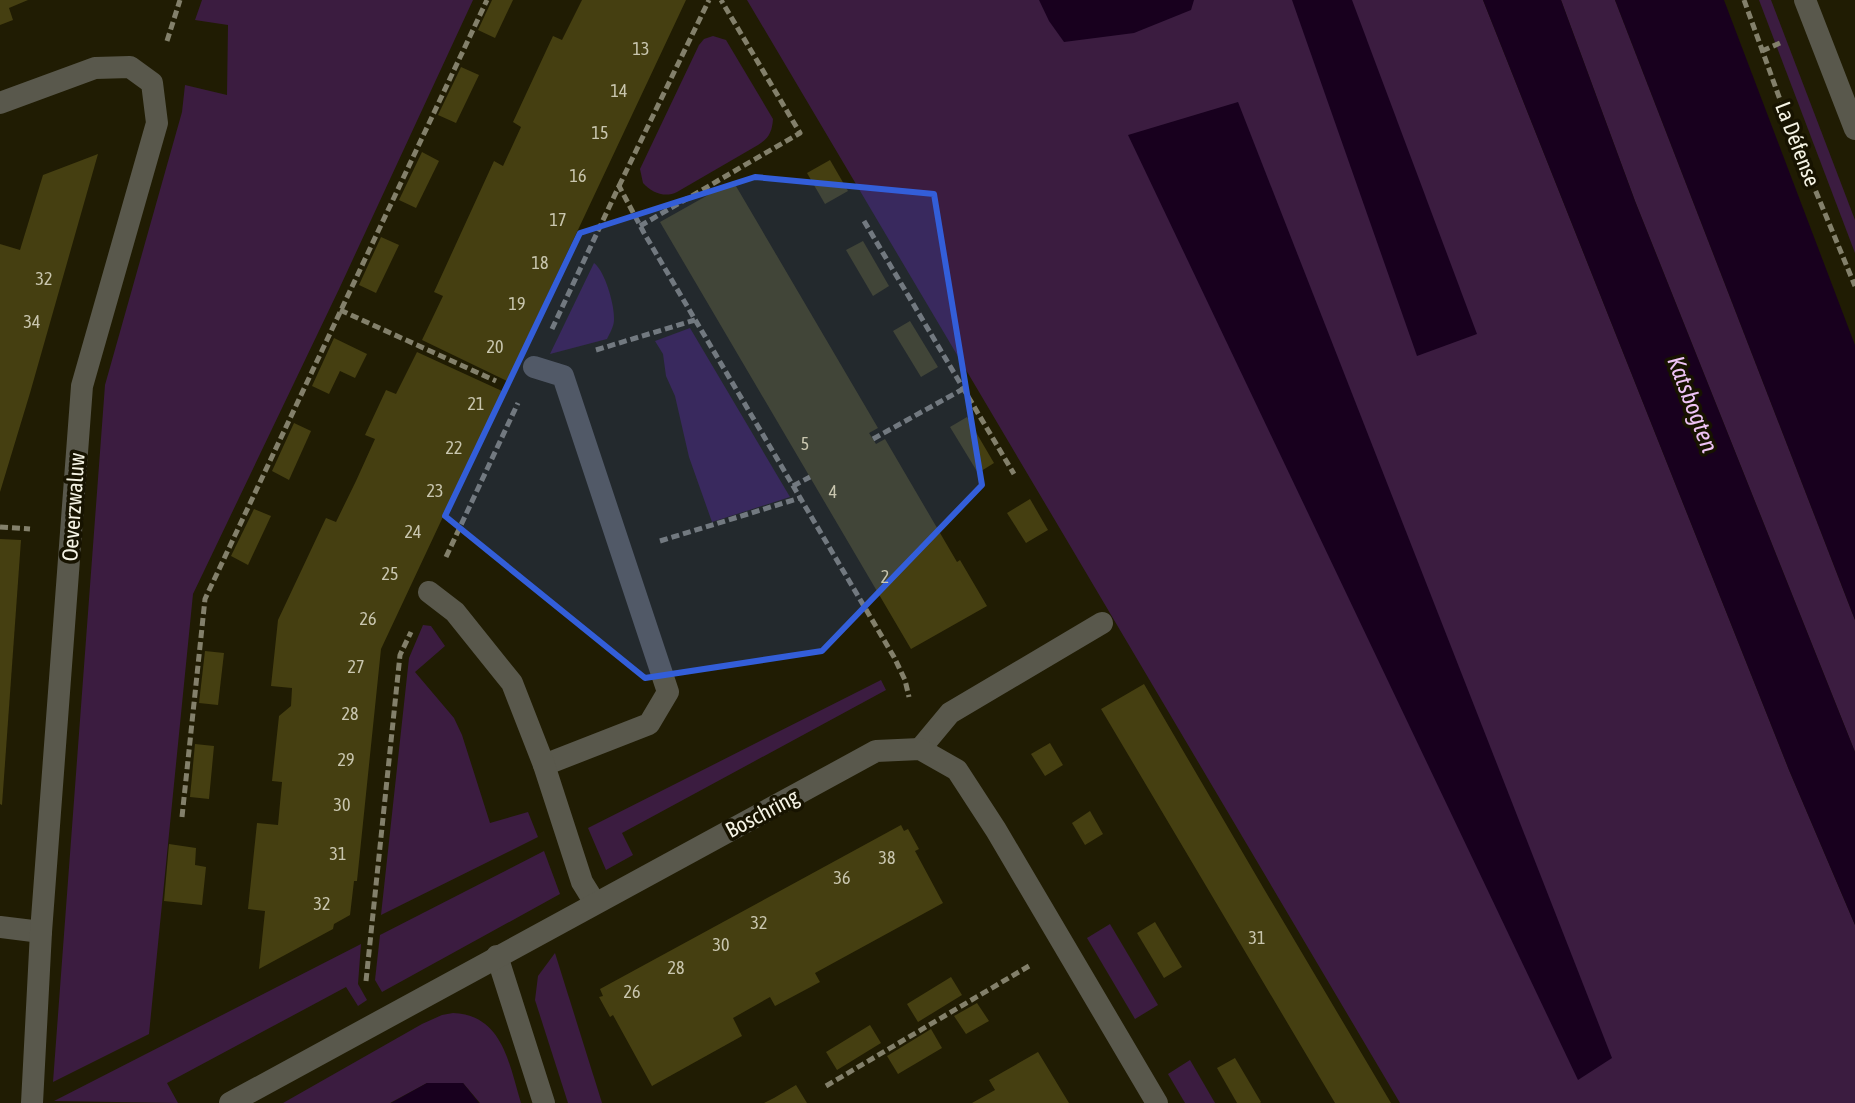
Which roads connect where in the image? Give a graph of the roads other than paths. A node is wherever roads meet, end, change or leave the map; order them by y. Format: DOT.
graph roads {
  1 [pos="1805,0"];
  2 [pos="0,103"];
  3 [pos="1855,129"];
  4 [pos="534,367"];
  5 [pos="429,592"];
  6 [pos="1102,623"];
  7 [pos="920,749"];
  8 [pos="544,765"];
  9 [pos="595,903"];
  10 [pos="0,927"];
  11 [pos="41,932"];
  12 [pos="497,956"];
  13 [pos="32,1103"];
  14 [pos="230,1103"];
  15 [pos="544,1103"];
  16 [pos="1157,1103"];
  1 -- 3 [label="street"];
  2 -- 11 [label="street, Oeverzwaluw"];
  4 -- 8 [label="street"];
  5 -- 8 [label="street"];
  6 -- 7 [label="street"];
  7 -- 9 [label="street, Boschring"];
  7 -- 16 [label="street"];
  8 -- 9 [label="street"];
  9 -- 12 [label="street, Boschring"];
  10 -- 11 [label="street"];
  11 -- 13 [label="street, Oeverzwaluw"];
  12 -- 14 [label="street, Boschring"];
  12 -- 15 [label="street"];
}
